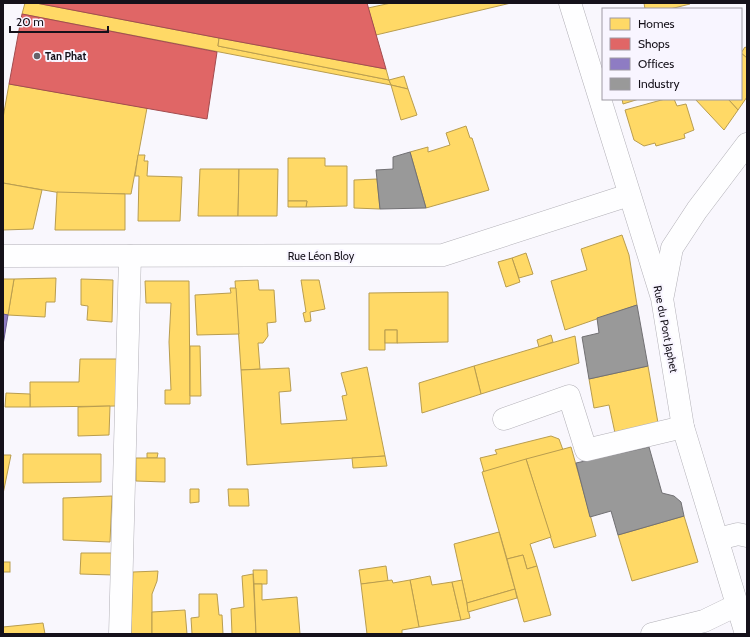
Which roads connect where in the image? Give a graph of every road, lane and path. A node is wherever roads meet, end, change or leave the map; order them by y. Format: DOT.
graph roads {
  1 [pos="570,3"];
  2 [pos="747,144"];
  3 [pos="629,195"];
  4 [pos="3,256"];
  5 [pos="130,256"];
  6 [pos="662,298"];
  7 [pos="504,420"];
  8 [pos="683,427"];
  9 [pos="747,536"];
  10 [pos="718,539"];
  11 [pos="737,605"];
  12 [pos="120,634"];
  13 [pos="652,634"];
  14 [pos="746,634"];
  1 -- 3 [label="street, Rue du Pont Japhet"];
  2 -- 6 [label="street"];
  3 -- 5 [label="street, Rue Léon Bloy"];
  3 -- 6 [label="street, Rue du Pont Japhet"];
  4 -- 5 [label="street, Rue Léon Bloy"];
  5 -- 12 [label="street"];
  6 -- 8 [label="street, Rue du Pont Japhet"];
  7 -- 8 [label="street"];
  8 -- 10 [label="street, Rue du Pont Japhet"];
  9 -- 10 [label="street"];
  10 -- 11 [label="street, Rue du Pont Japhet"];
  11 -- 13 [label="street"];
  11 -- 14 [label="street, Rue du Pont Japhet"];
}
